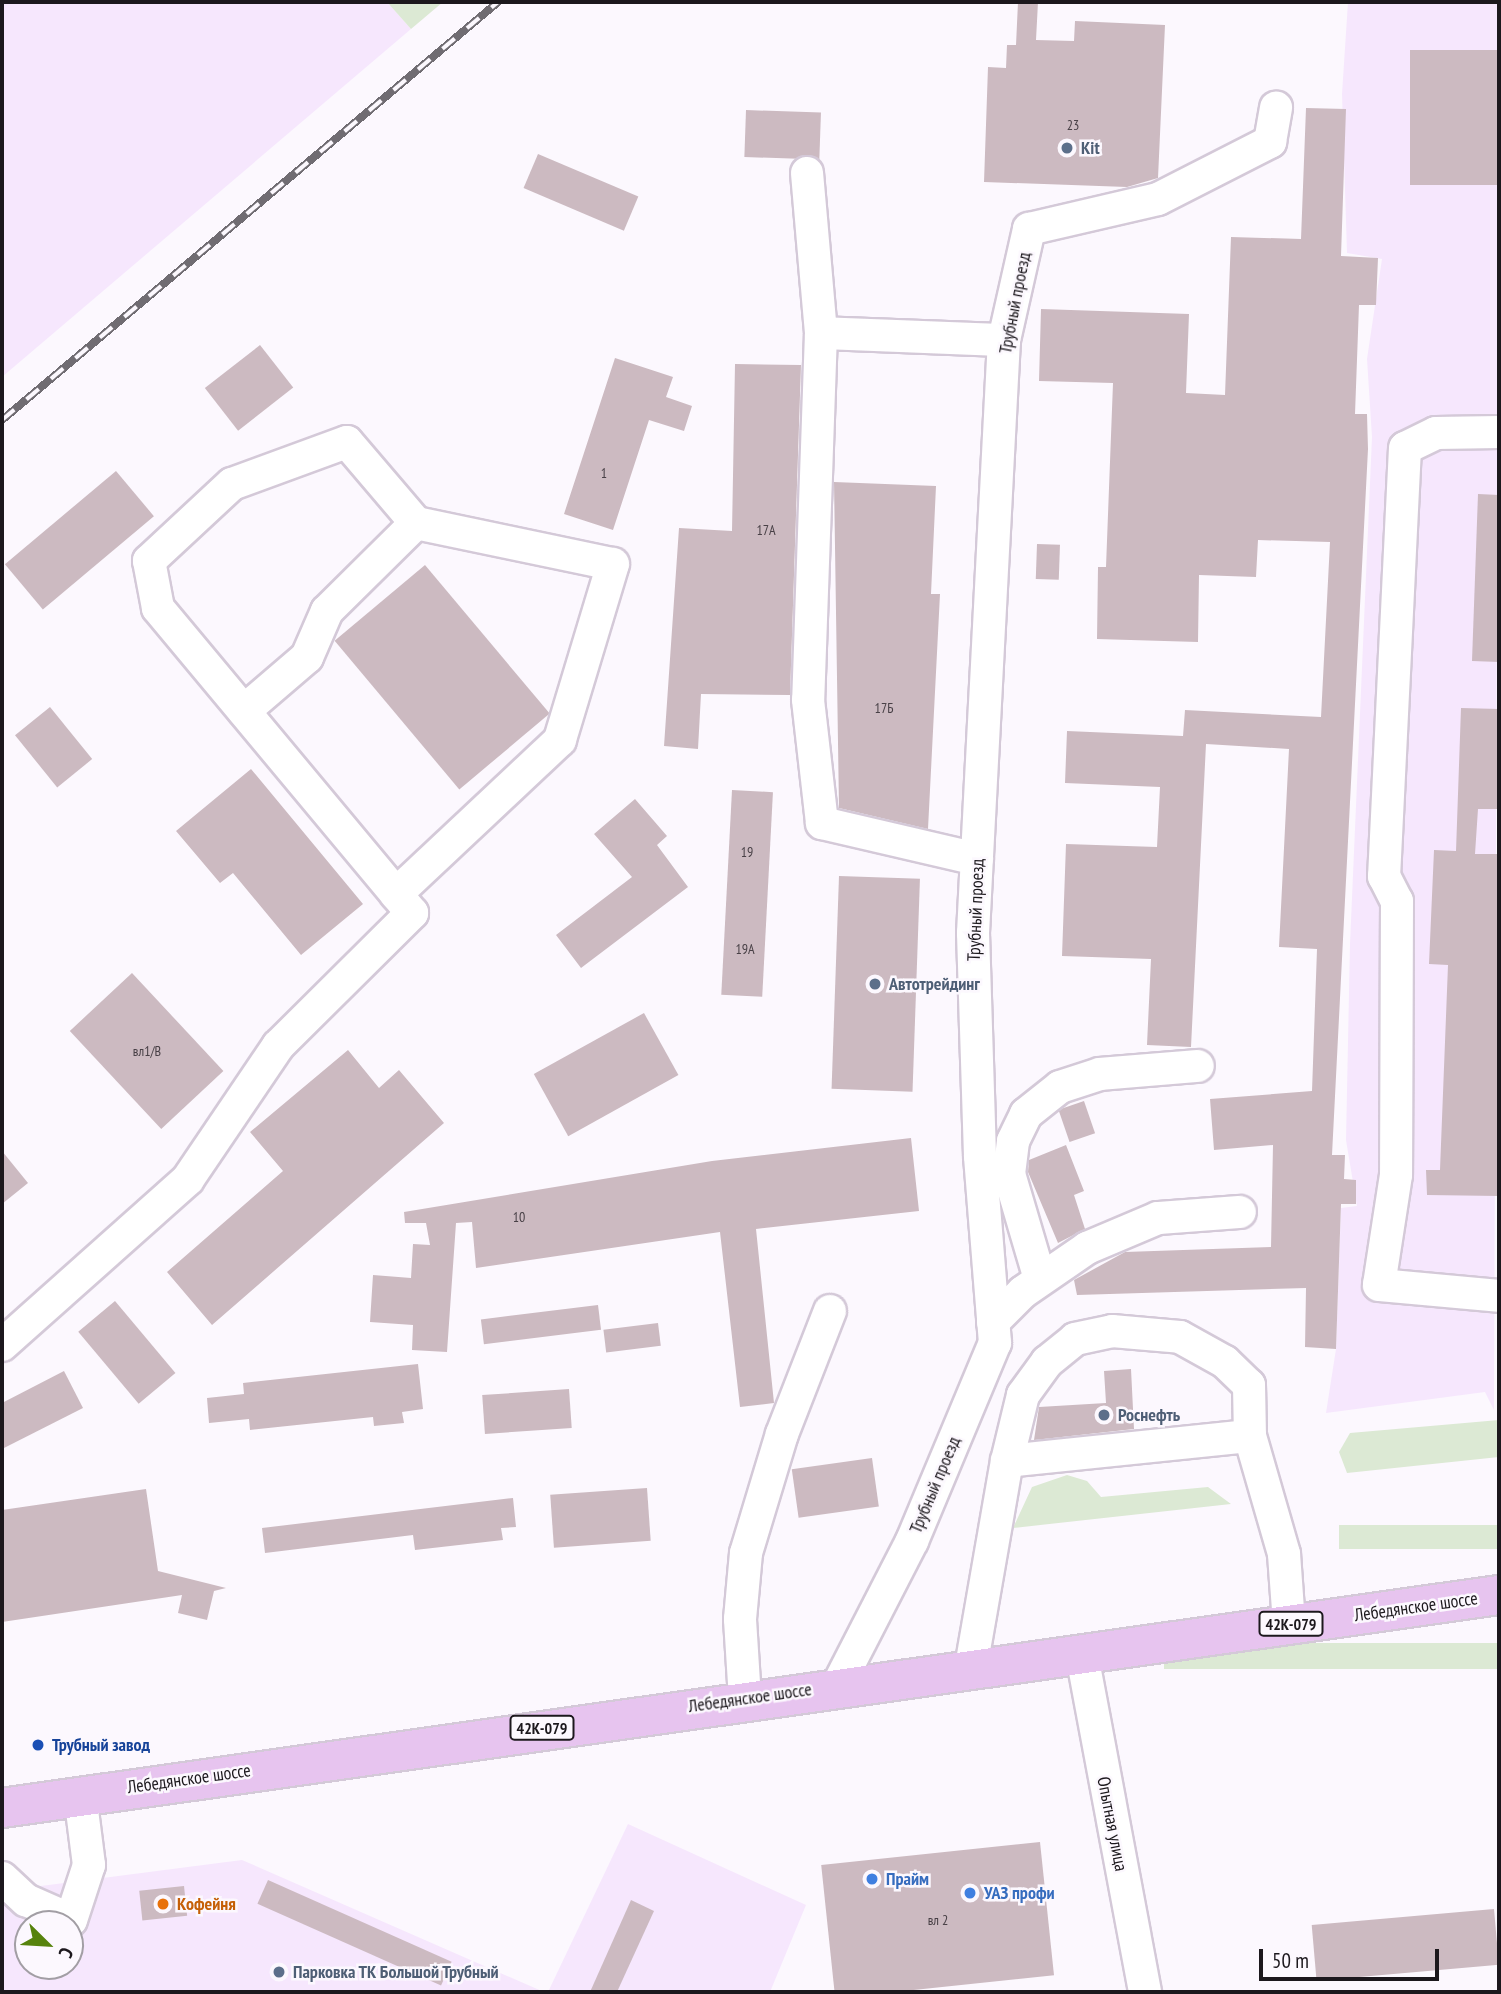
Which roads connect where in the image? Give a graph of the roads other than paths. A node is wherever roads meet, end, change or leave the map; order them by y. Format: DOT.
graph roads {
  1 [pos="1276,108"];
  2 [pos="807,173"];
  3 [pos="821,333"];
  4 [pos="1004,340"];
  5 [pos="1499,432"];
  6 [pos="416,523"];
  7 [pos="244,711"];
  8 [pos="977,859"];
  9 [pos="396,894"];
  10 [pos="1198,1066"];
  11 [pos="1240,1212"];
  12 [pos="1040,1279"];
  13 [pos="1499,1296"];
  14 [pos="830,1311"];
  15 [pos="993,1322"];
  16 [pos="2,1345"];
  17 [pos="1250,1436"];
  18 [pos="1007,1461"];
  19 [pos="1499,1595"];
  20 [pos="1289,1624"];
  21 [pos="1082,1655"];
  22 [pos="971,1667"];
  23 [pos="838,1685"];
  24 [pos="745,1699"];
  25 [pos="80,1795"];
  26 [pos="2,1808"];
  27 [pos="2,1878"];
  28 [pos="1144,1992"];
  1 -- 4 [label="street, Трубный проезд"];
  2 -- 3 [label="street"];
  3 -- 4 [label="street"];
  3 -- 8 [label="street"];
  4 -- 8 [label="street, Трубный проезд"];
  5 -- 13 [label="street"];
  6 -- 7 [label="street"];
  6 -- 7 [label="street"];
  6 -- 9 [label="street"];
  7 -- 9 [label="street"];
  8 -- 15 [label="street, Трубный проезд"];
  9 -- 16 [label="street"];
  10 -- 12 [label="street"];
  11 -- 12 [label="street"];
  12 -- 15 [label="street"];
  14 -- 24 [label="street"];
  15 -- 23 [label="street, Трубный проезд"];
  17 -- 18 [label="street"];
  17 -- 18 [label="street"];
  17 -- 20 [label="street"];
  18 -- 22 [label="street"];
  19 -- 20 [label="main road, Лебедянское шоссе / 42К-079"];
  20 -- 21 [label="main road, Лебедянское шоссе / 42К-079"];
  21 -- 22 [label="main road, Лебедянское шоссе / 42К-079"];
  21 -- 28 [label="street, Опытная улица"];
  22 -- 23 [label="main road, Лебедянское шоссе / 42К-079"];
  23 -- 24 [label="main road, Лебедянское шоссе / 42К-079"];
  24 -- 25 [label="main road, Лебедянское шоссе / 42К-079"];
  25 -- 26 [label="main road, Лебедянское шоссе / 42К-079"];
  25 -- 27 [label="street"];
}
